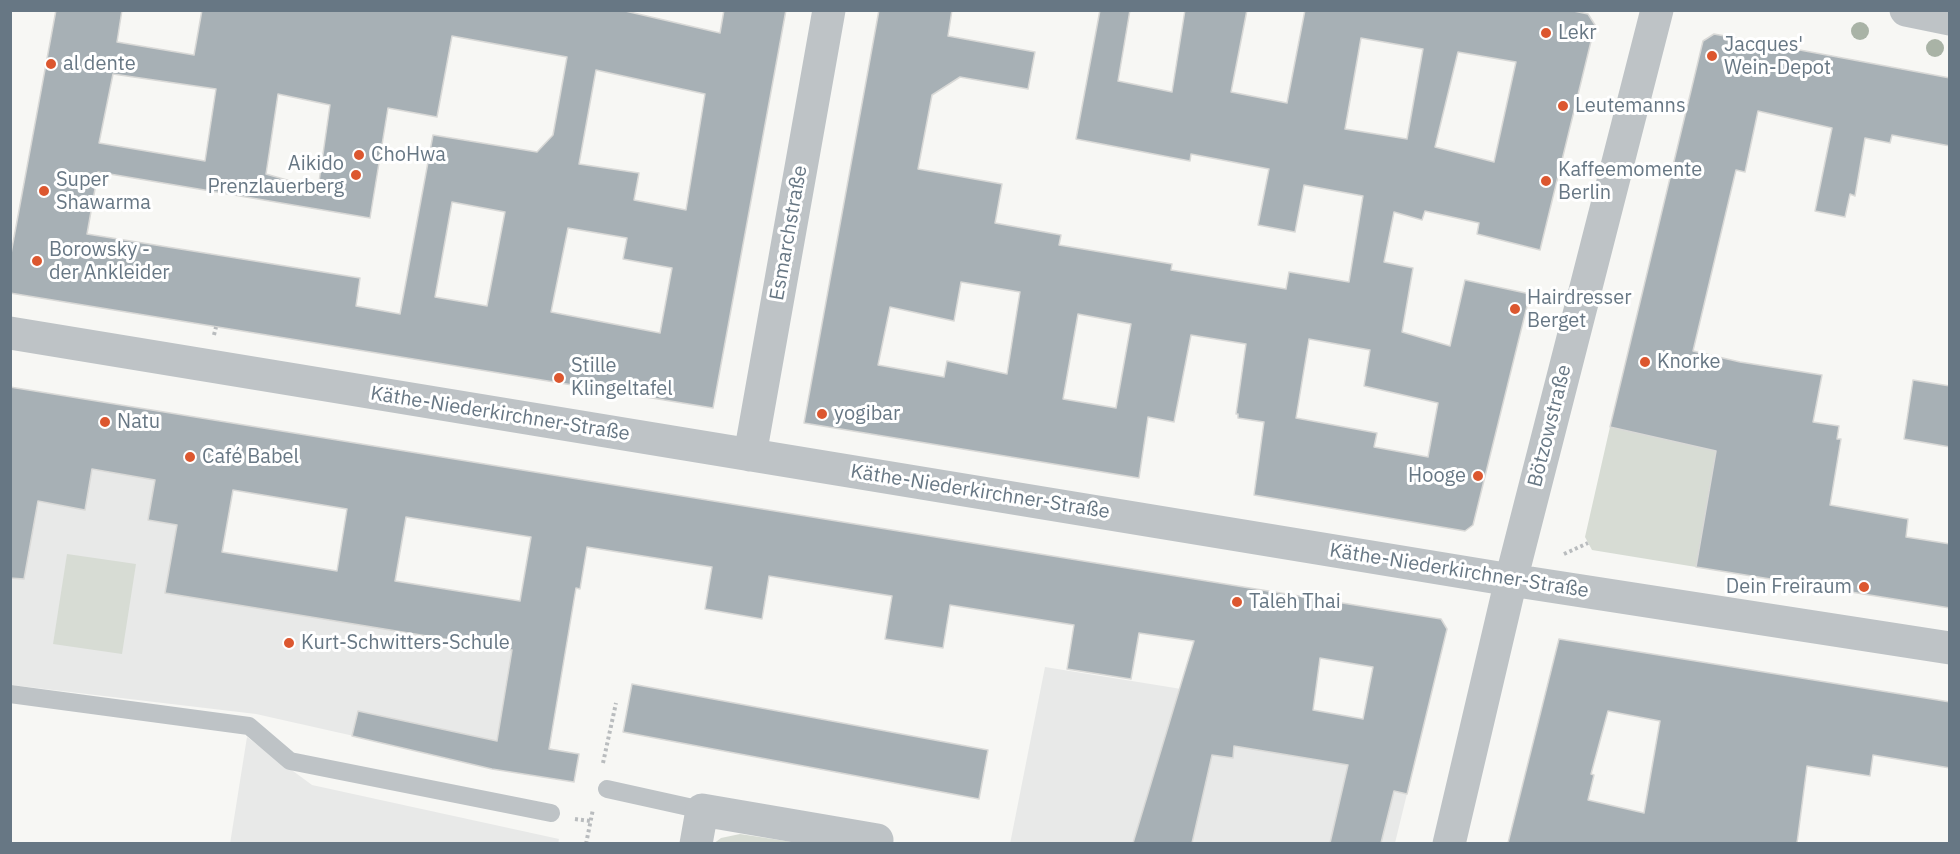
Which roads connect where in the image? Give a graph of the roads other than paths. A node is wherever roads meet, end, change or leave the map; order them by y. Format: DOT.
graph roads {
  1 [pos="829,10"];
  2 [pos="1657,10"];
  3 [pos="1906,10"];
  4 [pos="1950,19"];
  5 [pos="10,333"];
  6 [pos="750,455"];
  7 [pos="1511,580"];
  8 [pos="1950,648"];
  9 [pos="10,694"];
  10 [pos="607,789"];
  11 [pos="702,810"];
  12 [pos="551,813"];
  13 [pos="883,842"];
  14 [pos="696,843"];
  15 [pos="1449,843"];
  1 -- 6 [label="street, Esmarchstraße"];
  2 -- 7 [label="street, Bötzowstraße"];
  3 -- 4 [label="street"];
  5 -- 6 [label="street, Käthe-Niederkirchner-Straße"];
  6 -- 7 [label="street, Käthe-Niederkirchner-Straße"];
  7 -- 8 [label="street, Käthe-Niederkirchner-Straße"];
  7 -- 15 [label="street, Bötzowstraße"];
  9 -- 12 [label="lane"];
  10 -- 11 [label="lane"];
  11 -- 13 [label="street"];
  11 -- 14 [label="street"];
}
